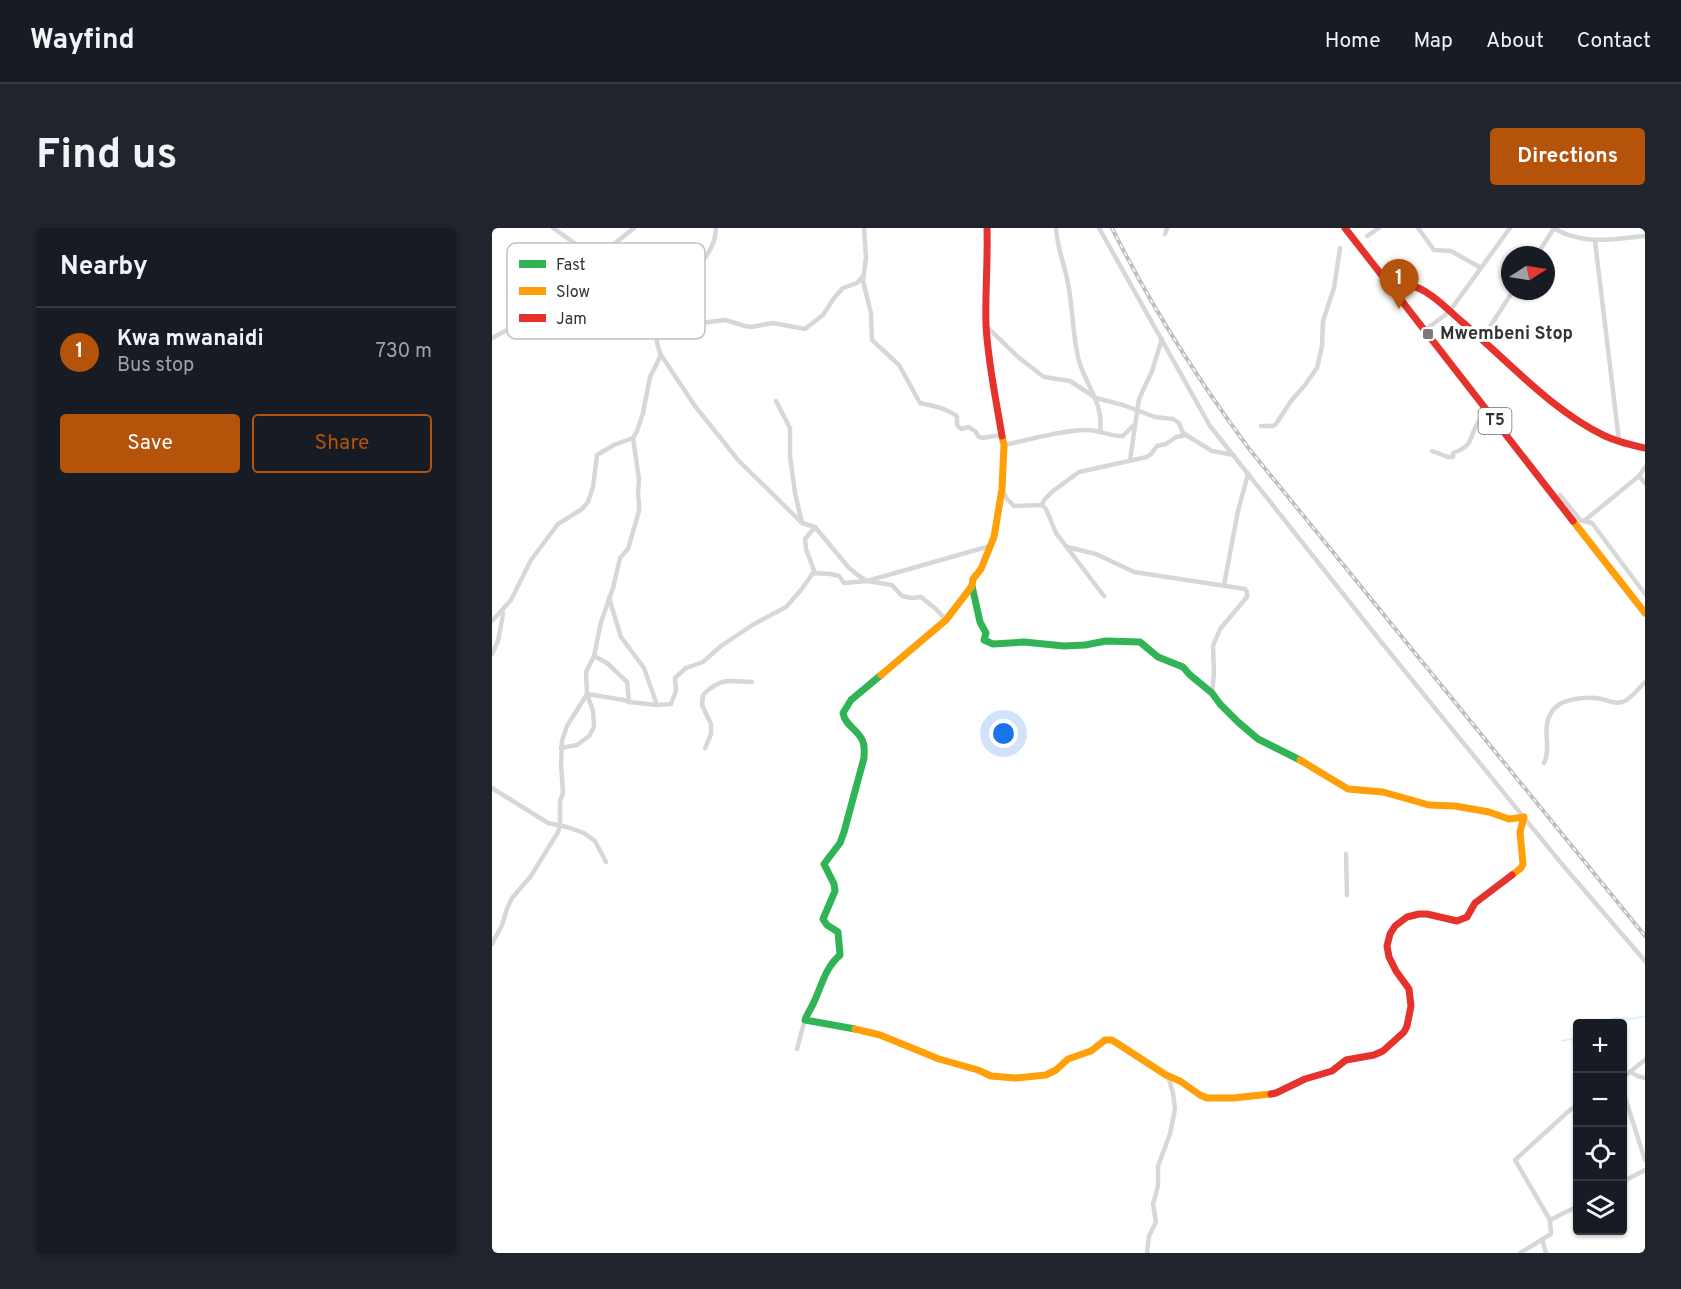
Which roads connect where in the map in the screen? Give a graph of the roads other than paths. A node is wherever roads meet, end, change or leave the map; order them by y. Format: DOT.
graph roads {
  1 [pos="553,228"];
  2 [pos="634,228"];
  3 [pos="716,228"];
  4 [pos="864,228"];
  5 [pos="987,228"];
  6 [pos="1056,228"];
  7 [pos="1099,228"];
  8 [pos="1345,228"];
  9 [pos="1378,228"];
  10 [pos="1418,228"];
  11 [pos="1510,228"];
  12 [pos="1553,228"];
  13 [pos="1367,236"];
  14 [pos="1645,236"];
  15 [pos="1595,241"];
  16 [pos="574,243"];
  17 [pos="616,243"];
  18 [pos="1542,246"];
  19 [pos="1340,248"];
  20 [pos="705,256"];
  21 [pos="1481,268"];
  22 [pos="863,276"];
  23 [pos="1394,291"];
  24 [pos="1507,300"];
  25 [pos="1449,312"];
  26 [pos="705,323"];
  27 [pos="986,326"];
  28 [pos="507,329"];
  29 [pos="1425,330"];
  30 [pos="492,338"];
  31 [pos="657,339"];
  32 [pos="1162,339"];
  33 [pos="1481,340"];
  34 [pos="661,354"];
  35 [pos="1096,398"];
  36 [pos="776,401"];
  37 [pos="1137,410"];
  38 [pos="1487,411"];
  39 [pos="1134,425"];
  40 [pos="1261,426"];
  41 [pos="1100,431"];
  42 [pos="1002,435"];
  43 [pos="1186,435"];
  44 [pos="633,438"];
  45 [pos="1619,441"];
  46 [pos="1004,445"];
  47 [pos="1645,448"];
  48 [pos="1432,451"];
  49 [pos="1234,456"];
  50 [pos="1130,460"];
  51 [pos="1645,467"];
  52 [pos="1248,474"];
  53 [pos="1639,476"];
  54 [pos="1645,483"];
  55 [pos="1002,489"];
  56 [pos="1560,495"];
  57 [pos="1042,505"];
  58 [pos="1579,522"];
  59 [pos="802,523"];
  60 [pos="815,527"];
  61 [pos="992,546"];
  62 [pos="1067,547"];
  63 [pos="815,573"];
  64 [pos="867,580"];
  65 [pos="1224,585"];
  66 [pos="972,586"];
  67 [pos="1645,594"];
  68 [pos="1104,596"];
  69 [pos="609,598"];
  70 [pos="502,611"];
  71 [pos="1645,613"];
  72 [pos="946,620"];
  73 [pos="492,621"];
  74 [pos="492,654"];
  75 [pos="594,656"];
  76 [pos="752,682"];
  77 [pos="1645,682"];
  78 [pos="1212,693"];
  79 [pos="587,694"];
  80 [pos="629,702"];
  81 [pos="657,705"];
  82 [pos="705,747"];
  83 [pos="561,748"];
  84 [pos="1544,763"];
  85 [pos="492,788"];
  86 [pos="1524,818"];
  87 [pos="1346,854"];
  88 [pos="606,862"];
  89 [pos="1347,895"];
  90 [pos="492,944"];
  91 [pos="1645,961"];
  92 [pos="804,1019"];
  93 [pos="797,1049"];
  94 [pos="1645,1060"];
  95 [pos="1631,1072"];
  96 [pos="1627,1075"];
  97 [pos="1168,1076"];
  98 [pos="1645,1078"];
  99 [pos="1627,1101"];
  100 [pos="1573,1108"];
  101 [pos="1645,1160"];
  102 [pos="1645,1170"];
  103 [pos="1625,1181"];
  104 [pos="1573,1208"];
  105 [pos="1550,1220"];
  106 [pos="1542,1239"];
  107 [pos="1147,1253"];
  108 [pos="1520,1253"];
  109 [pos="1546,1253"];
  1 -- 16 [label="street"];
  2 -- 17 [label="street"];
  3 -- 20 [label="street"];
  4 -- 22 [label="street"];
  5 -- 27 [label="main road"];
  6 -- 35 [label="street"];
  7 -- 32 [label="street"];
  8 -- 23 [label="main road, T5"];
  9 -- 13 [label="street"];
  10 -- 21 [label="street"];
  11 -- 21 [label="street"];
  12 -- 15 [label="street"];
  12 -- 18 [label="street"];
  14 -- 15 [label="street"];
  15 -- 45 [label="street"];
  19 -- 40 [label="street"];
  21 -- 25 [label="street"];
  22 -- 26 [label="street"];
  22 -- 42 [label="street"];
  23 -- 25 [label="main road"];
  23 -- 29 [label="main road, T5"];
  24 -- 33 [label="street"];
  25 -- 29 [label="street"];
  25 -- 33 [label="main road"];
  27 -- 35 [label="street"];
  27 -- 42 [label="main road"];
  28 -- 30 [label="street"];
  29 -- 38 [label="main road, T5"];
  31 -- 34 [label="street"];
  32 -- 37 [label="street"];
  32 -- 49 [label="street"];
  33 -- 45 [label="main road"];
  34 -- 44 [label="street"];
  34 -- 59 [label="street"];
  35 -- 37 [label="street"];
  35 -- 41 [label="street"];
  36 -- 59 [label="street"];
  37 -- 39 [label="street"];
  37 -- 43 [label="street"];
  38 -- 48 [label="street"];
  38 -- 58 [label="main road, T5"];
  39 -- 41 [label="street"];
  39 -- 50 [label="street"];
  41 -- 46 [label="street"];
  42 -- 46 [label="main road"];
  43 -- 49 [label="street"];
  43 -- 50 [label="street"];
  44 -- 69 [label="street"];
  44 -- 70 [label="street"];
  45 -- 47 [label="main road"];
  46 -- 55 [label="main road"];
  49 -- 52 [label="street"];
  50 -- 57 [label="street"];
  51 -- 53 [label="street"];
  52 -- 65 [label="street"];
  52 -- 86 [label="street"];
  53 -- 54 [label="street"];
  53 -- 58 [label="street"];
  55 -- 57 [label="street"];
  55 -- 61 [label="main road"];
  56 -- 58 [label="street"];
  57 -- 62 [label="street"];
  58 -- 67 [label="street"];
  58 -- 71 [label="main road, T5"];
  59 -- 60 [label="street"];
  60 -- 63 [label="street"];
  60 -- 64 [label="street"];
  61 -- 64 [label="street"];
  61 -- 66 [label="main road"];
  62 -- 65 [label="street"];
  62 -- 68 [label="street"];
  63 -- 64 [label="street"];
  63 -- 81 [label="street"];
  64 -- 72 [label="street"];
  65 -- 78 [label="street"];
  66 -- 72 [label="main road"];
  66 -- 78 [label="main road"];
  69 -- 75 [label="street"];
  69 -- 81 [label="street"];
  70 -- 73 [label="street"];
  70 -- 74 [label="street"];
  72 -- 92 [label="main road"];
  75 -- 79 [label="street"];
  75 -- 80 [label="street"];
  76 -- 82 [label="street"];
  77 -- 84 [label="street"];
  78 -- 86 [label="main road"];
  79 -- 80 [label="street"];
  79 -- 83 [label="street"];
  79 -- 83 [label="street"];
  80 -- 81 [label="street"];
  83 -- 90 [label="street"];
  85 -- 88 [label="street"];
  86 -- 91 [label="street"];
  86 -- 97 [label="main road"];
  87 -- 89 [label="street"];
  92 -- 93 [label="street"];
  92 -- 97 [label="main road"];
  94 -- 95 [label="street"];
  95 -- 96 [label="street"];
  95 -- 98 [label="street"];
  97 -- 107 [label="street"];
  99 -- 101 [label="street"];
  100 -- 105 [label="street"];
  102 -- 103 [label="street"];
  104 -- 105 [label="street"];
  105 -- 106 [label="street"];
  106 -- 108 [label="street"];
  106 -- 109 [label="street"];
}
